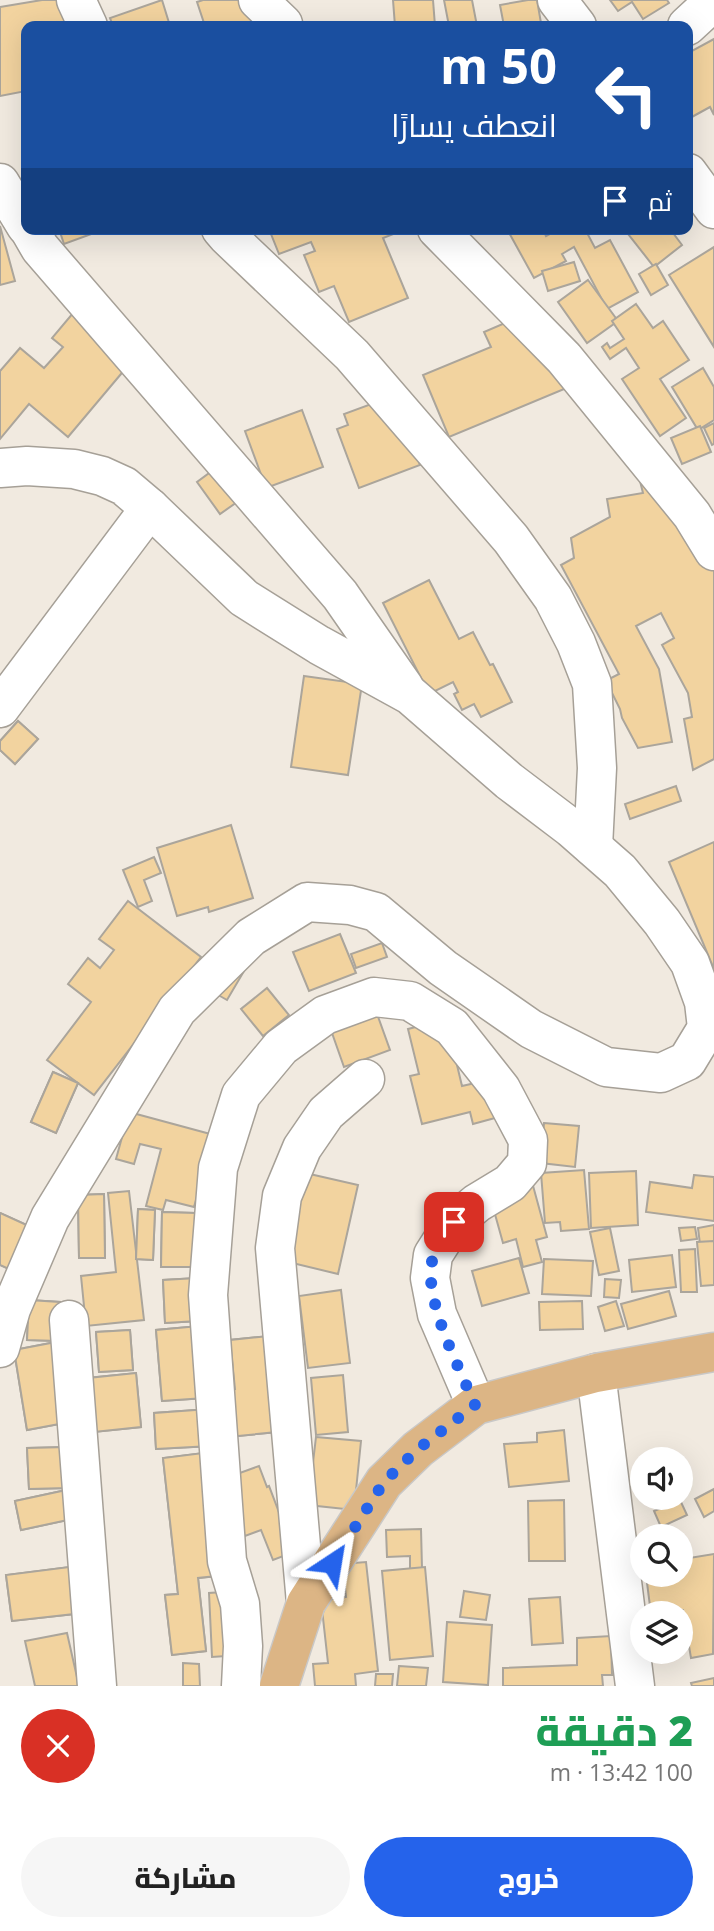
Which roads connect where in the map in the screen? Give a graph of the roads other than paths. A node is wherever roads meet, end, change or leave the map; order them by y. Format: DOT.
graph roads {
  1 [pos="76,0"];
  2 [pos="557,0"];
  3 [pos="714,1"];
  4 [pos="86,21"];
  5 [pos="573,21"];
  6 [pos="693,21"];
  7 [pos="693,180"];
  8 [pos="0,183"];
  9 [pos="714,209"];
  10 [pos="21,217"];
  11 [pos="32,235"];
  12 [pos="226,235"];
  13 [pos="443,235"];
  14 [pos="0,468"];
  15 [pos="150,508"];
  16 [pos="714,551"];
  17 [pos="410,695"];
  18 [pos="0,708"];
  19 [pos="593,847"];
  20 [pos="711,1025"];
  21 [pos="365,1079"];
  22 [pos="69,1320"];
  23 [pos="0,1348"];
  24 [pos="714,1352"];
  25 [pos="596,1373"];
  26 [pos="475,1405"];
  27 [pos="306,1603"];
  28 [pos="97,1686"];
  29 [pos="241,1686"];
  30 [pos="279,1686"];
  31 [pos="635,1686"];
  1 -- 4 [label="street"];
  2 -- 5 [label="street"];
  3 -- 6 [label="street"];
  7 -- 9 [label="street"];
  8 -- 10 [label="street"];
  11 -- 17 [label="street"];
  12 -- 19 [label="street"];
  13 -- 16 [label="street"];
  14 -- 15 [label="street"];
  15 -- 17 [label="street"];
  15 -- 18 [label="street"];
  17 -- 19 [label="street"];
  19 -- 20 [label="street"];
  20 -- 23 [label="street"];
  21 -- 27 [label="street"];
  22 -- 28 [label="street"];
  24 -- 25 [label="main road"];
  25 -- 26 [label="main road"];
  25 -- 31 [label="street"];
  26 -- 27 [label="main road"];
  26 -- 29 [label="street"];
  27 -- 30 [label="main road"];
}
